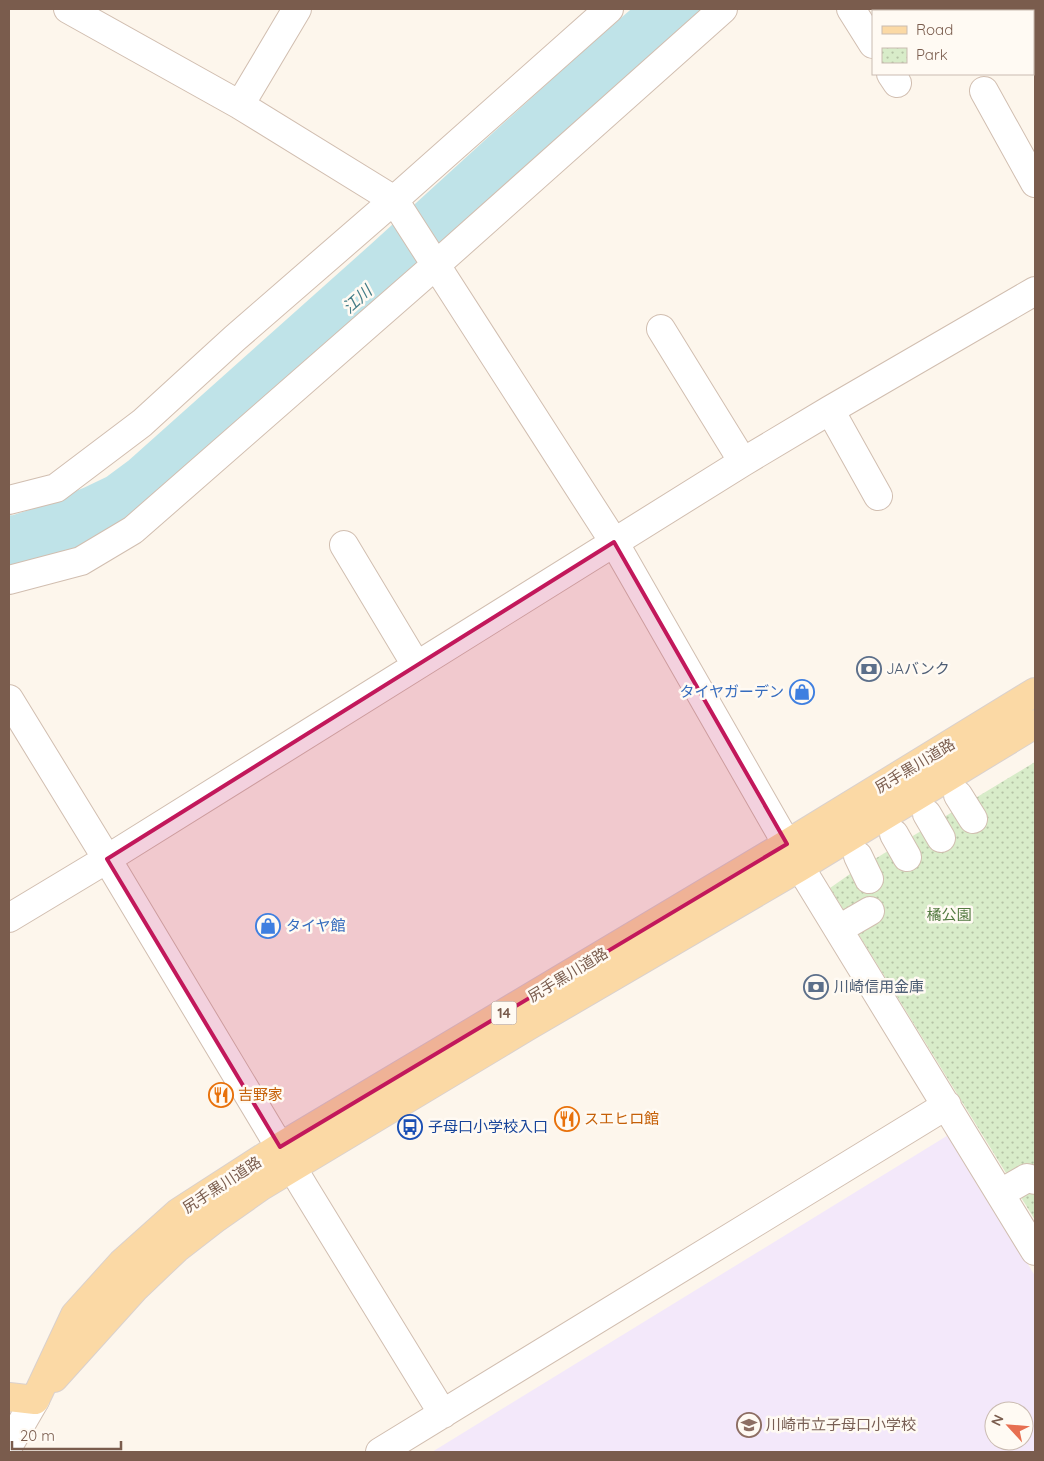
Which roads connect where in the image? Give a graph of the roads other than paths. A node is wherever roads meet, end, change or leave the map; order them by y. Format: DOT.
graph roads {
  1 [pos="68,9"];
  2 [pos="297,9"];
  3 [pos="609,9"];
  4 [pos="723,9"];
  5 [pos="851,9"];
  6 [pos="872,42"];
  7 [pos="984,91"];
  8 [pos="240,105"];
  9 [pos="1035,183"];
  10 [pos="394,200"];
  11 [pos="437,264"];
  12 [pos="1035,290"];
  13 [pos="661,329"];
  14 [pos="830,410"];
  15 [pos="743,462"];
  16 [pos="878,496"];
  17 [pos="9,500"];
  18 [pos="614,542"];
  19 [pos="344,545"];
  20 [pos="9,580"];
  21 [pos="416,665"];
  22 [pos="1035,692"];
  23 [pos="9,699"];
  24 [pos="1035,724"];
  25 [pos="958,795"];
  26 [pos="927,814"];
  27 [pos="973,819"];
  28 [pos="894,834"];
  29 [pos="940,838"];
  30 [pos="787,844"];
  31 [pos="907,857"];
  32 [pos="107,859"];
  33 [pos="800,867"];
  34 [pos="870,911"];
  35 [pos="9,918"];
  36 [pos="839,929"];
  37 [pos="947,1105"];
  38 [pos="286,1158"];
  39 [pos="1035,1180"];
  40 [pos="1001,1193"];
  41 [pos="1035,1251"];
  42 [pos="9,1397"];
  43 [pos="35,1400"];
  44 [pos="443,1414"];
  45 [pos="9,1445"];
  46 [pos="380,1452"];
  1 -- 8 [label="street"];
  2 -- 8 [label="street"];
  3 -- 10 [label="street"];
  4 -- 11 [label="street"];
  5 -- 6 [label="street"];
  7 -- 9 [label="street"];
  8 -- 10 [label="street"];
  10 -- 11 [label="street"];
  10 -- 17 [label="street"];
  11 -- 18 [label="street"];
  11 -- 20 [label="street"];
  12 -- 14 [label="street"];
  13 -- 15 [label="street"];
  14 -- 15 [label="street"];
  14 -- 16 [label="street"];
  15 -- 18 [label="street"];
  18 -- 21 [label="street"];
  18 -- 30 [label="street"];
  19 -- 21 [label="street"];
  21 -- 32 [label="street"];
  22 -- 30 [label="main road, 尻手黒川道路 / 14"];
  23 -- 32 [label="street"];
  24 -- 33 [label="main road, 尻手黒川道路 / 14"];
  25 -- 27 [label="street"];
  26 -- 29 [label="street"];
  28 -- 31 [label="street"];
  30 -- 33 [label="street"];
  30 -- 38 [label="main road, 尻手黒川道路 / 14"];
  32 -- 35 [label="street"];
  32 -- 38 [label="street"];
  33 -- 36 [label="street"];
  33 -- 38 [label="main road, 尻手黒川道路 / 14"];
  34 -- 36 [label="street"];
  36 -- 37 [label="street"];
  37 -- 40 [label="street"];
  37 -- 44 [label="street"];
  38 -- 43 [label="main road, 尻手黒川道路 / 14"];
  38 -- 44 [label="street"];
  39 -- 40 [label="street"];
  40 -- 41 [label="street"];
  42 -- 43 [label="main road"];
  43 -- 45 [label="street, 尻手黒川道路"];
  44 -- 46 [label="street"];
}
